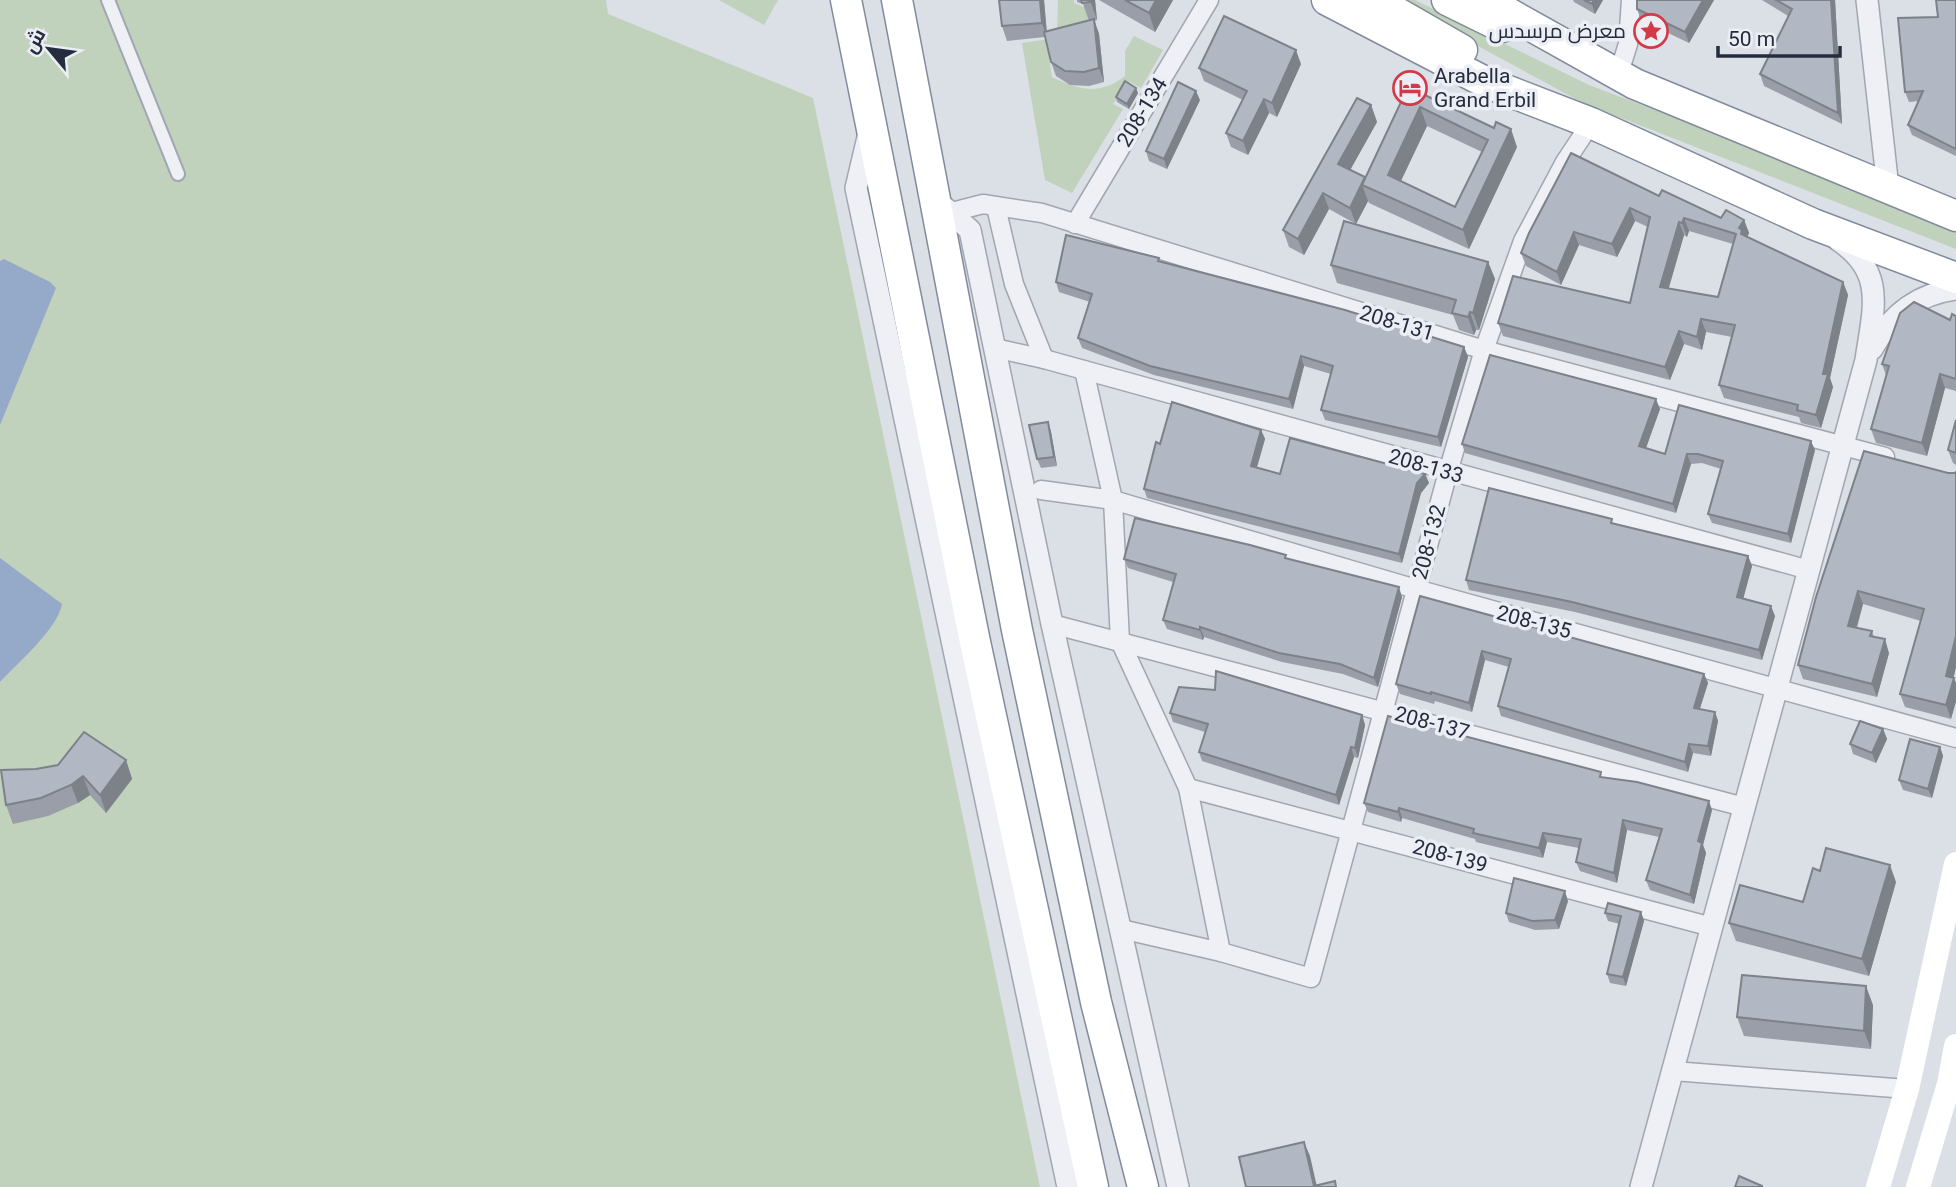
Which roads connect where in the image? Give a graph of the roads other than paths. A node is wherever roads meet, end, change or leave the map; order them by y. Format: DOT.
graph roads {
  1 [pos="108,0"];
  2 [pos="846,0"];
  3 [pos="897,0"];
  4 [pos="903,0"];
  5 [pos="1209,0"];
  6 [pos="1327,0"];
  7 [pos="1375,0"];
  8 [pos="1447,0"];
  9 [pos="1485,0"];
  10 [pos="1631,0"];
  11 [pos="1867,0"];
  12 [pos="902,33"];
  13 [pos="1618,76"];
  14 [pos="1591,123"];
  15 [pos="872,124"];
  16 [pos="178,174"];
  17 [pos="1888,188"];
  18 [pos="944,206"];
  19 [pos="996,207"];
  20 [pos="1956,216"];
  21 [pos="1075,224"];
  22 [pos="1813,224"];
  23 [pos="1956,278"];
  24 [pos="1956,289"];
  25 [pos="995,348"];
  26 [pos="1484,350"];
  27 [pos="1044,359"];
  28 [pos="1866,360"];
  29 [pos="1084,370"];
  30 [pos="1843,446"];
  31 [pos="1906,463"];
  32 [pos="1448,472"];
  33 [pos="1041,490"];
  34 [pos="1113,500"];
  35 [pos="1809,570"];
  36 [pos="1416,589"];
  37 [pos="1052,624"];
  38 [pos="1120,641"];
  39 [pos="1777,689"];
  40 [pos="1384,710"];
  41 [pos="1956,738"];
  42 [pos="1188,788"];
  43 [pos="1744,807"];
  44 [pos="1351,829"];
  45 [pos="1956,864"];
  46 [pos="1712,927"];
  47 [pos="1080,929"];
  48 [pos="1121,929"];
  49 [pos="1038,939"];
  50 [pos="1222,952"];
  51 [pos="1096,1002"];
  52 [pos="1054,1012"];
  53 [pos="1956,1046"];
  54 [pos="1673,1071"];
  55 [pos="1907,1089"];
  56 [pos="1068,1187"];
  57 [pos="1093,1187"];
  58 [pos="1143,1187"];
  59 [pos="1178,1187"];
  60 [pos="1641,1187"];
  61 [pos="1878,1187"];
  62 [pos="1918,1187"];
  1 -- 16 [label="street"];
  2 -- 15 [label="highway"];
  3 -- 12 [label="highway"];
  4 -- 12 [label="highway"];
  5 -- 21 [label="street, 208-134"];
  6 -- 14 [label="highway"];
  7 -- 14 [label="highway"];
  8 -- 13 [label="highway"];
  9 -- 13 [label="highway"];
  10 -- 13 [label="street"];
  11 -- 17 [label="street"];
  12 -- 18 [label="highway"];
  13 -- 17 [label="highway"];
  14 -- 22 [label="highway"];
  14 -- 26 [label="street, 208-132"];
  15 -- 49 [label="highway"];
  15 -- 56 [label="street"];
  17 -- 20 [label="highway"];
  18 -- 19 [label="street, 208-131"];
  18 -- 25 [label="street"];
  18 -- 47 [label="highway"];
  19 -- 21 [label="street, 208-131"];
  19 -- 27 [label="street"];
  21 -- 26 [label="street, 208-131"];
  22 -- 23 [label="highway"];
  22 -- 28 [label="street"];
  24 -- 28 [label="street"];
  25 -- 27 [label="street, 208-133"];
  25 -- 37 [label="street"];
  26 -- 30 [label="street, 208-131"];
  26 -- 32 [label="street, 208-132"];
  27 -- 29 [label="street, 208-133"];
  28 -- 30 [label="street"];
  29 -- 32 [label="street, 208-133"];
  29 -- 34 [label="street"];
  30 -- 31 [label="street, 208-131"];
  30 -- 35 [label="street"];
  32 -- 35 [label="street, 208-133"];
  32 -- 36 [label="street, 208-132"];
  33 -- 34 [label="street, 208-135"];
  34 -- 36 [label="street, 208-135"];
  34 -- 38 [label="street"];
  35 -- 39 [label="street"];
  36 -- 39 [label="street, 208-135"];
  36 -- 40 [label="street, 208-132"];
  37 -- 38 [label="street, 208-137"];
  37 -- 48 [label="street"];
  38 -- 40 [label="street, 208-137"];
  38 -- 42 [label="street"];
  39 -- 41 [label="street, 208-135"];
  39 -- 43 [label="street"];
  40 -- 43 [label="street, 208-137"];
  40 -- 44 [label="street, 208-132"];
  42 -- 44 [label="street, 208-139"];
  42 -- 50 [label="street"];
  43 -- 46 [label="street"];
  44 -- 46 [label="street, 208-139"];
  44 -- 50 [label="street, 208-132"];
  45 -- 55 [label="main road"];
  46 -- 54 [label="street"];
  47 -- 49 [label="highway"];
  47 -- 51 [label="highway"];
  48 -- 50 [label="street"];
  48 -- 59 [label="street"];
  49 -- 52 [label="highway"];
  51 -- 52 [label="highway"];
  51 -- 58 [label="highway"];
  52 -- 57 [label="highway"];
  53 -- 62 [label="main road"];
  54 -- 55 [label="street"];
  54 -- 60 [label="street"];
  55 -- 61 [label="main road"];
}
